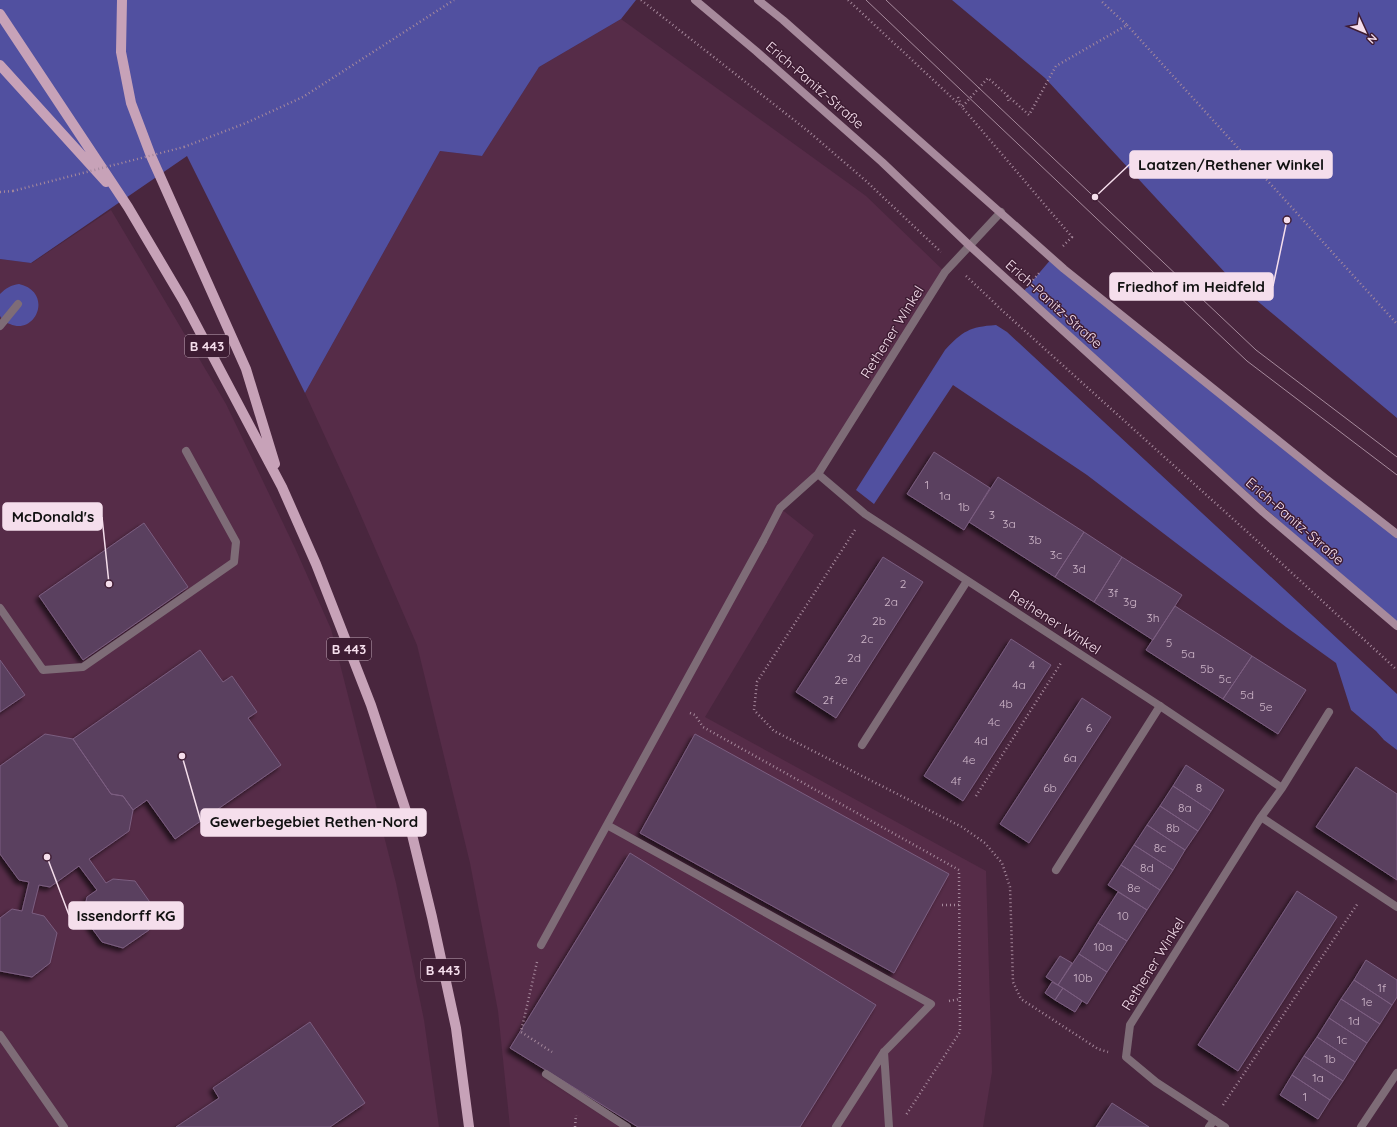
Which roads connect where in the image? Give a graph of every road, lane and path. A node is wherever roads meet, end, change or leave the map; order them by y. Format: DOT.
graph roads {
  1 [pos="122,0"];
  2 [pos="454,0"];
  3 [pos="641,0"];
  4 [pos="694,0"];
  5 [pos="758,0"];
  6 [pos="848,0"];
  7 [pos="1100,0"];
  8 [pos="0,14"];
  9 [pos="1127,26"];
  10 [pos="0,65"];
  11 [pos="1007,95"];
  12 [pos="958,97"];
  13 [pos="1008,102"];
  14 [pos="962,107"];
  15 [pos="0,192"];
  16 [pos="128,207"];
  17 [pos="1001,212"];
  18 [pos="970,246"];
  19 [pos="1052,258"];
  20 [pos="952,264"];
  21 [pos="1023,292"];
  22 [pos="18,304"];
  23 [pos="1005,313"];
  24 [pos="1397,324"];
  25 [pos="0,326"];
  26 [pos="186,451"];
  27 [pos="818,474"];
  28 [pos="282,487"];
  29 [pos="865,514"];
  30 [pos="1397,534"];
  31 [pos="967,581"];
  32 [pos="0,608"];
  33 [pos="1397,626"];
  34 [pos="1071,648"];
  35 [pos="1397,670"];
  36 [pos="673,704"];
  37 [pos="1160,706"];
  38 [pos="1329,712"];
  39 [pos="862,744"];
  40 [pos="1282,788"];
  41 [pos="976,796"];
  42 [pos="1261,817"];
  43 [pos="607,825"];
  44 [pos="1056,870"];
  45 [pos="1368,888"];
  46 [pos="959,905"];
  47 [pos="942,906"];
  48 [pos="1397,907"];
  49 [pos="541,945"];
  50 [pos="0,1035"];
  51 [pos="552,1052"];
  52 [pos="884,1052"];
  53 [pos="1126,1057"];
  54 [pos="1397,1073"];
  55 [pos="546,1074"];
  56 [pos="905,1118"];
  57 [pos="1211,1123"];
  58 [pos="64,1127"];
  59 [pos="469,1127"];
  60 [pos="627,1127"];
  61 [pos="836,1127"];
  62 [pos="889,1127"];
  63 [pos="1225,1127"];
  64 [pos="1361,1127"];
  1 -- 28 [label="main road"];
  2 -- 15 [label="path, bridge"];
  3 -- 20 [label="path"];
  4 -- 18 [label="main road, Erich-Panitz-Straße"];
  5 -- 17 [label="main road, Erich-Panitz-Straße"];
  6 -- 14 [label="path"];
  7 -- 9 [label="path"];
  8 -- 16 [label="main road, B 443"];
  9 -- 11 [label="path"];
  9 -- 24 [label="path"];
  10 -- 16 [label="main road"];
  11 -- 13 [label="path"];
  11 -- 14 [label="path"];
  12 -- 14 [label="path"];
  14 -- 19 [label="path"];
  16 -- 28 [label="main road, B 443"];
  17 -- 18 [label="street, Rethener Winkel"];
  17 -- 19 [label="main road, Erich-Panitz-Straße"];
  18 -- 20 [label="street, Rethener Winkel"];
  18 -- 21 [label="main road, Erich-Panitz-Straße"];
  19 -- 21 [label="path"];
  19 -- 30 [label="main road, Erich-Panitz-Straße"];
  20 -- 23 [label="path"];
  20 -- 27 [label="street, Rethener Winkel"];
  21 -- 23 [label="path"];
  21 -- 33 [label="main road, Erich-Panitz-Straße"];
  22 -- 25 [label="street"];
  23 -- 35 [label="path"];
  26 -- 32 [label="street"];
  27 -- 29 [label="street, Rethener Winkel"];
  27 -- 36 [label="street, Rethener Winkel"];
  28 -- 59 [label="main road, B 443"];
  29 -- 31 [label="street, Rethener Winkel"];
  29 -- 53 [label="path"];
  31 -- 34 [label="street, Rethener Winkel"];
  31 -- 39 [label="street"];
  34 -- 37 [label="street, Rethener Winkel"];
  34 -- 41 [label="path"];
  36 -- 43 [label="street, Rethener Winkel"];
  36 -- 46 [label="path"];
  37 -- 40 [label="street, Rethener Winkel"];
  37 -- 44 [label="street"];
  38 -- 40 [label="street, Rethener Winkel"];
  40 -- 42 [label="street, Rethener Winkel"];
  42 -- 45 [label="street"];
  42 -- 53 [label="street, Rethener Winkel"];
  43 -- 49 [label="street, Rethener Winkel"];
  43 -- 52 [label="street"];
  45 -- 48 [label="street"];
  45 -- 57 [label="path"];
  46 -- 47 [label="path"];
  46 -- 56 [label="path"];
  49 -- 51 [label="path"];
  50 -- 58 [label="street"];
  52 -- 61 [label="street"];
  52 -- 62 [label="street"];
  53 -- 57 [label="street"];
  54 -- 64 [label="street"];
  55 -- 60 [label="street"];
  57 -- 63 [label="street"];
}
